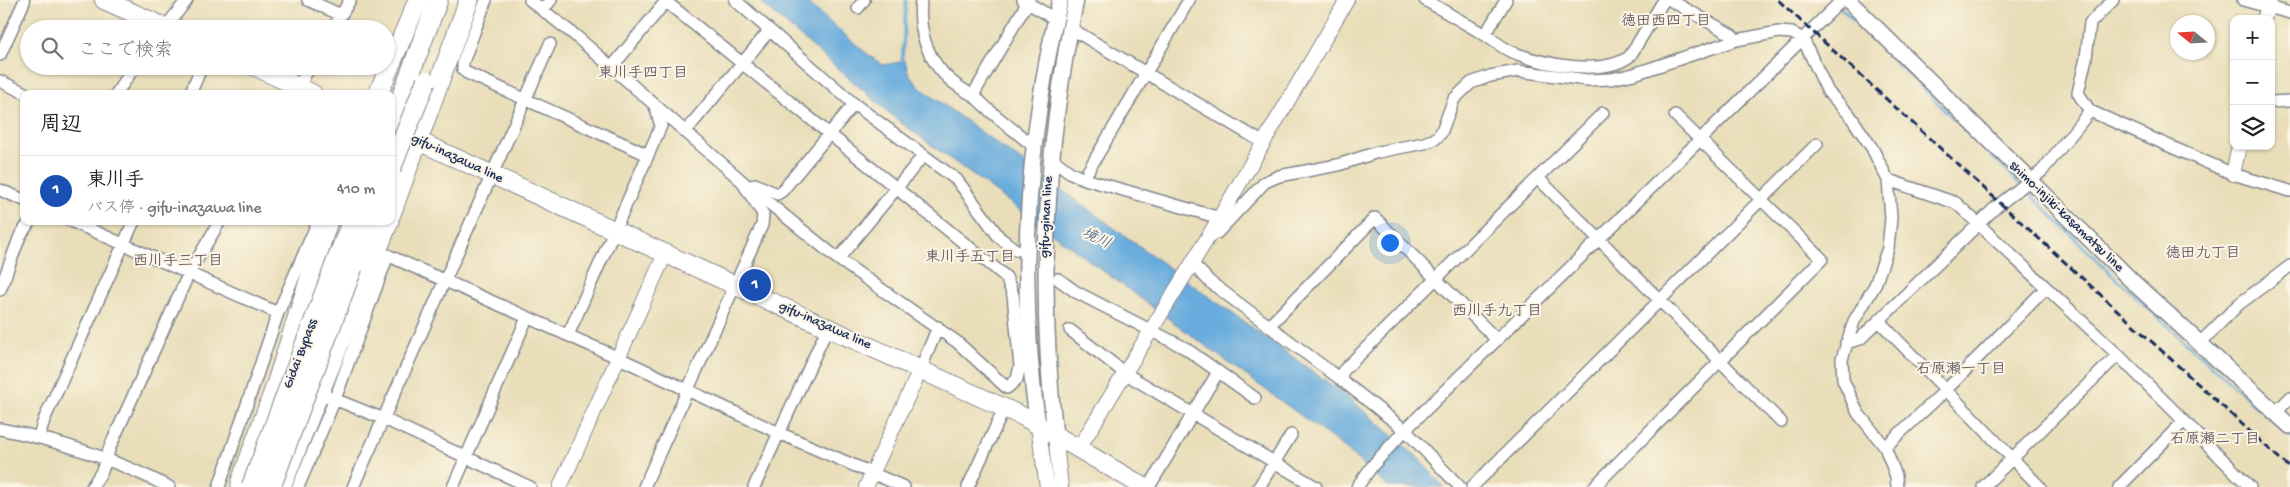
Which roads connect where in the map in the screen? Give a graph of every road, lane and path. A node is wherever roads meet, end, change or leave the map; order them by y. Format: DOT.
graph roads {
  1 [pos="104,0"];
  2 [pos="187,0"];
  3 [pos="308,0"];
  4 [pos="350,0"];
  5 [pos="418,0"];
  6 [pos="438,0"];
  7 [pos="456,0"];
  8 [pos="470,0"];
  9 [pos="486,0"];
  10 [pos="530,0"];
  11 [pos="551,0"];
  12 [pos="666,0"];
  13 [pos="736,0"];
  14 [pos="921,0"];
  15 [pos="1060,0"];
  16 [pos="1076,0"];
  17 [pos="1189,0"];
  18 [pos="1347,0"];
  19 [pos="1425,0"];
  20 [pos="1506,0"];
  21 [pos="1664,0"];
  22 [pos="1670,0"];
  23 [pos="1842,0"];
  24 [pos="1848,0"];
  25 [pos="2113,0"];
  26 [pos="2243,0"];
  27 [pos="1026,1"];
  28 [pos="24,2"];
  29 [pos="2268,8"];
  30 [pos="542,10"];
  31 [pos="2290,13"];
  32 [pos="341,15"];
  33 [pos="1055,19"];
  34 [pos="148,20"];
  35 [pos="172,20"];
  36 [pos="338,20"];
  37 [pos="1070,28"];
  38 [pos="769,31"];
  39 [pos="1485,35"];
  40 [pos="1803,39"];
  41 [pos="1736,40"];
  42 [pos="550,44"];
  43 [pos="395,54"];
  44 [pos="0,55"];
  45 [pos="742,63"];
  46 [pos="612,67"];
  47 [pos="1146,74"];
  48 [pos="129,75"];
  49 [pos="198,75"];
  50 [pos="271,75"];
  51 [pos="307,75"];
  52 [pos="386,75"];
  53 [pos="418,78"];
  54 [pos="0,81"];
  55 [pos="119,90"];
  56 [pos="192,90"];
  57 [pos="298,90"];
  58 [pos="303,90"];
  59 [pos="380,90"];
  60 [pos="20,91"];
  61 [pos="973,94"];
  62 [pos="526,99"];
  63 [pos="2290,100"];
  64 [pos="2275,102"];
  65 [pos="854,104"];
  66 [pos="654,106"];
  67 [pos="2090,110"];
  68 [pos="1603,113"];
  69 [pos="1675,115"];
  70 [pos="395,117"];
  71 [pos="395,130"];
  72 [pos="685,132"];
  73 [pos="829,135"];
  74 [pos="1701,139"];
  75 [pos="417,141"];
  76 [pos="1264,143"];
  77 [pos="1817,144"];
  78 [pos="1033,149"];
  79 [pos="2238,150"];
  80 [pos="646,154"];
  81 [pos="395,156"];
  82 [pos="923,156"];
  83 [pos="1051,163"];
  84 [pos="1088,171"];
  85 [pos="2233,174"];
  86 [pos="493,176"];
  87 [pos="1538,178"];
  88 [pos="1888,180"];
  89 [pos="743,182"];
  90 [pos="2026,182"];
  91 [pos="896,189"];
  92 [pos="0,190"];
  93 [pos="2290,191"];
  94 [pos="20,198"];
  95 [pos="1760,199"];
  96 [pos="395,203"];
  97 [pos="1220,218"];
  98 [pos="1978,223"];
  99 [pos="27,225"];
  100 [pos="81,225"];
  101 [pos="132,225"];
  102 [pos="218,225"];
  103 [pos="319,225"];
  104 [pos="319,225"];
  105 [pos="350,225"];
  106 [pos="369,225"];
  107 [pos="388,225"];
  108 [pos="614,230"];
  109 [pos="1210,234"];
  110 [pos="1599,238"];
  111 [pos="123,244"];
  112 [pos="1016,250"];
  113 [pos="383,253"];
  114 [pos="665,254"];
  115 [pos="838,259"];
  116 [pos="2290,266"];
  117 [pos="3,267"];
  118 [pos="1190,267"];
  119 [pos="189,273"];
  120 [pos="1058,279"];
  121 [pos="1436,279"];
  122 [pos="446,281"];
  123 [pos="735,286"];
  124 [pos="2046,288"];
  125 [pos="0,290"];
  126 [pos="1660,300"];
  127 [pos="278,313"];
  128 [pos="527,318"];
  129 [pos="1879,321"];
  130 [pos="1154,326"];
  131 [pos="1269,326"];
  132 [pos="828,327"];
  133 [pos="938,327"];
  134 [pos="1070,330"];
  135 [pos="568,335"];
  136 [pos="1497,340"];
  137 [pos="1846,343"];
  138 [pos="2200,343"];
  139 [pos="2118,355"];
  140 [pos="619,358"];
  141 [pos="1720,361"];
  142 [pos="259,368"];
  143 [pos="920,370"];
  144 [pos="1218,372"];
  145 [pos="271,374"];
  146 [pos="1126,374"];
  147 [pos="1339,378"];
  148 [pos="687,390"];
  149 [pos="1946,390"];
  150 [pos="330,397"];
  151 [pos="1254,398"];
  152 [pos="2290,398"];
  153 [pos="1004,408"];
  154 [pos="2275,413"];
  155 [pos="1193,414"];
  156 [pos="384,419"];
  157 [pos="1781,422"];
  158 [pos="2183,422"];
  159 [pos="1038,426"];
  160 [pos="2290,426"];
  161 [pos="0,430"];
  162 [pos="1404,431"];
  163 [pos="779,433"];
  164 [pos="1055,435"];
  165 [pos="1291,435"];
  166 [pos="39,436"];
  167 [pos="1885,447"];
  168 [pos="1078,448"];
  169 [pos="467,458"];
  170 [pos="2012,458"];
  171 [pos="106,460"];
  172 [pos="1274,462"];
  173 [pos="872,473"];
  174 [pos="1362,484"];
  175 [pos="92,487"];
  176 [pos="169,487"];
  177 [pos="219,487"];
  178 [pos="241,487"];
  179 [pos="251,487"];
  180 [pos="271,487"];
  181 [pos="281,487"];
  182 [pos="298,487"];
  183 [pos="352,487"];
  184 [pos="453,487"];
  185 [pos="530,487"];
  186 [pos="560,487"];
  187 [pos="644,487"];
  188 [pos="754,487"];
  189 [pos="866,487"];
  190 [pos="904,487"];
  191 [pos="968,487"];
  192 [pos="1047,487"];
  193 [pos="1061,487"];
  194 [pos="1144,487"];
  195 [pos="1149,487"];
  196 [pos="1259,487"];
  197 [pos="1316,487"];
  198 [pos="1460,487"];
  199 [pos="1472,487"];
  200 [pos="1594,487"];
  201 [pos="1897,487"];
  202 [pos="1983,487"];
  203 [pos="2040,487"];
  204 [pos="2119,487"];
  205 [pos="2250,487"];
  1 -- 34 [label="main road"];
  2 -- 35 [label="street"];
  3 -- 32 [label="street"];
  4 -- 32 [label="street"];
  5 -- 43 [label="highway"];
  6 -- 53 [label="highway"];
  7 -- 53 [label="highway"];
  8 -- 75 [label="highway"];
  9 -- 62 [label="street"];
  10 -- 30 [label="street"];
  11 -- 30 [label="street"];
  12 -- 45 [label="street"];
  12 -- 46 [label="street"];
  13 -- 38 [label="street"];
  14 -- 61 [label="street"];
  15 -- 33 [label="main road, gifu-ginan line"];
  16 -- 37 [label="main road, gifu-ginan line"];
  17 -- 47 [label="street"];
  18 -- 76 [label="street"];
  19 -- 39 [label="street"];
  20 -- 39 [label="street"];
  21 -- 39 [label="street"];
  22 -- 41 [label="street"];
  23 -- 40 [label="street"];
  24 -- 90 [label="main road, shimo-injiki-kasamatsu line"];
  25 -- 67 [label="street"];
  26 -- 29 [label="street"];
  27 -- 33 [label="street"];
  27 -- 61 [label="street"];
  28 -- 44 [label="street"];
  29 -- 31 [label="street"];
  30 -- 46 [label="street"];
  32 -- 36 [label="street"];
  33 -- 78 [label="main road, gifu-ginan line"];
  37 -- 47 [label="street"];
  37 -- 83 [label="main road, gifu-ginan line"];
  38 -- 45 [label="street"];
  38 -- 65 [label="street"];
  40 -- 41 [label="street"];
  40 -- 74 [label="street"];
  40 -- 88 [label="street"];
  41 -- 109 [label="street"];
  42 -- 62 [label="street"];
  45 -- 72 [label="street"];
  45 -- 73 [label="street"];
  46 -- 66 [label="street"];
  47 -- 76 [label="street"];
  47 -- 84 [label="street"];
  48 -- 55 [label="street"];
  49 -- 56 [label="street"];
  50 -- 57 [label="main road"];
  51 -- 58 [label="street"];
  52 -- 59 [label="highway"];
  53 -- 70 [label="highway"];
  53 -- 81 [label="highway, bridge"];
  54 -- 60 [label="street"];
  61 -- 78 [label="street"];
  62 -- 80 [label="street"];
  62 -- 86 [label="street"];
  63 -- 64 [label="street"];
  65 -- 73 [label="street"];
  65 -- 82 [label="street"];
  66 -- 72 [label="street"];
  66 -- 80 [label="street"];
  67 -- 85 [label="street"];
  67 -- 90 [label="street"];
  68 -- 87 [label="street"];
  69 -- 74 [label="street"];
  71 -- 75 [label="main road, gifu-inazawa line"];
  72 -- 89 [label="street"];
  73 -- 89 [label="street"];
  73 -- 91 [label="street"];
  74 -- 95 [label="street"];
  74 -- 110 [label="street"];
  75 -- 86 [label="main road, gifu-inazawa line"];
  75 -- 96 [label="highway"];
  76 -- 97 [label="street"];
  77 -- 95 [label="street"];
  78 -- 159 [label="main road, gifu-ginan line"];
  79 -- 85 [label="street"];
  80 -- 108 [label="street"];
  82 -- 91 [label="street"];
  82 -- 112 [label="street"];
  83 -- 97 [label="street"];
  83 -- 164 [label="main road, gifu-ginan line"];
  85 -- 93 [label="street"];
  86 -- 108 [label="main road, gifu-inazawa line"];
  86 -- 122 [label="street"];
  87 -- 110 [label="street"];
  87 -- 121 [label="street"];
  88 -- 98 [label="street"];
  88 -- 137 [label="street"];
  89 -- 115 [label="street"];
  89 -- 123 [label="street"];
  90 -- 98 [label="street"];
  90 -- 138 [label="main road, shimo-injiki-kasamatsu line"];
  91 -- 115 [label="street"];
  91 -- 133 [label="street"];
  92 -- 94 [label="street"];
  95 -- 126 [label="street"];
  95 -- 141 [label="street"];
  97 -- 109 [label="street"];
  98 -- 124 [label="street"];
  98 -- 129 [label="street"];
  99 -- 117 [label="street"];
  100 -- 111 [label="street"];
  101 -- 111 [label="street"];
  102 -- 119 [label="street"];
  103 -- 127 [label="street"];
  104 -- 178 [label="highway"];
  105 -- 179 [label="highway, Gidai Bypass, bridge"];
  106 -- 180 [label="highway, Gidai Bypass, bridge"];
  107 -- 113 [label="highway"];
  108 -- 114 [label="main road, gifu-inazawa line"];
  108 -- 135 [label="street"];
  109 -- 118 [label="street"];
  110 -- 126 [label="street"];
  110 -- 136 [label="street"];
  111 -- 119 [label="street"];
  111 -- 166 [label="street"];
  113 -- 122 [label="street"];
  113 -- 150 [label="street"];
  113 -- 181 [label="highway"];
  114 -- 123 [label="main road, gifu-inazawa line"];
  114 -- 140 [label="street"];
  115 -- 133 [label="street"];
  116 -- 138 [label="street"];
  117 -- 125 [label="street"];
  118 -- 130 [label="street"];
  118 -- 131 [label="street"];
  119 -- 127 [label="street"];
  119 -- 171 [label="street"];
  120 -- 130 [label="street"];
  121 -- 131 [label="street"];
  121 -- 136 [label="street"];
  121 -- 147 [label="street"];
  122 -- 128 [label="street"];
  122 -- 156 [label="street"];
  123 -- 132 [label="main road, gifu-inazawa line"];
  123 -- 148 [label="street"];
  124 -- 139 [label="street"];
  124 -- 149 [label="street"];
  126 -- 141 [label="street"];
  126 -- 199 [label="street"];
  127 -- 142 [label="street"];
  128 -- 135 [label="street"];
  128 -- 169 [label="street"];
  129 -- 137 [label="street"];
  129 -- 149 [label="street"];
  130 -- 144 [label="street"];
  130 -- 146 [label="street"];
  131 -- 147 [label="street"];
  132 -- 143 [label="main road, gifu-inazawa line"];
  132 -- 163 [label="street"];
  133 -- 143 [label="street"];
  134 -- 146 [label="street"];
  135 -- 140 [label="street"];
  136 -- 162 [label="street"];
  137 -- 167 [label="street"];
  138 -- 154 [label="main road, shimo-injiki-kasamatsu line"];
  139 -- 158 [label="street"];
  139 -- 170 [label="street"];
  140 -- 148 [label="street"];
  140 -- 186 [label="street"];
  141 -- 157 [label="street"];
  141 -- 200 [label="street"];
  142 -- 145 [label="street"];
  142 -- 177 [label="street"];
  143 -- 153 [label="main road, gifu-inazawa line"];
  143 -- 173 [label="street"];
  144 -- 151 [label="street"];
  144 -- 155 [label="street"];
  146 -- 155 [label="street"];
  146 -- 168 [label="street"];
  147 -- 162 [label="street"];
  148 -- 163 [label="street"];
  148 -- 187 [label="street"];
  149 -- 167 [label="street"];
  149 -- 170 [label="street"];
  150 -- 156 [label="street"];
  150 -- 182 [label="street"];
  152 -- 154 [label="street"];
  153 -- 159 [label="main road, gifu-inazawa line"];
  153 -- 191 [label="street"];
  154 -- 160 [label="main road, shimo-injiki-kasamatsu line"];
  155 -- 172 [label="street"];
  155 -- 195 [label="street"];
  156 -- 169 [label="street"];
  156 -- 183 [label="street"];
  158 -- 204 [label="street"];
  158 -- 205 [label="street"];
  159 -- 164 [label="main road, gifu-inazawa line"];
  159 -- 192 [label="street"];
  161 -- 166 [label="street"];
  162 -- 174 [label="street"];
  162 -- 198 [label="street"];
  163 -- 173 [label="street"];
  163 -- 188 [label="street"];
  164 -- 168 [label="main road, gifu-inazawa line"];
  164 -- 193 [label="street"];
  165 -- 172 [label="street"];
  166 -- 171 [label="street"];
  167 -- 201 [label="street"];
  168 -- 194 [label="main road, gifu-inazawa line"];
  169 -- 184 [label="street"];
  169 -- 185 [label="street"];
  170 -- 202 [label="street"];
  170 -- 203 [label="street"];
  171 -- 175 [label="street"];
  171 -- 176 [label="street"];
  172 -- 196 [label="street"];
  172 -- 197 [label="street"];
  173 -- 189 [label="street"];
  173 -- 190 [label="street"];
}
